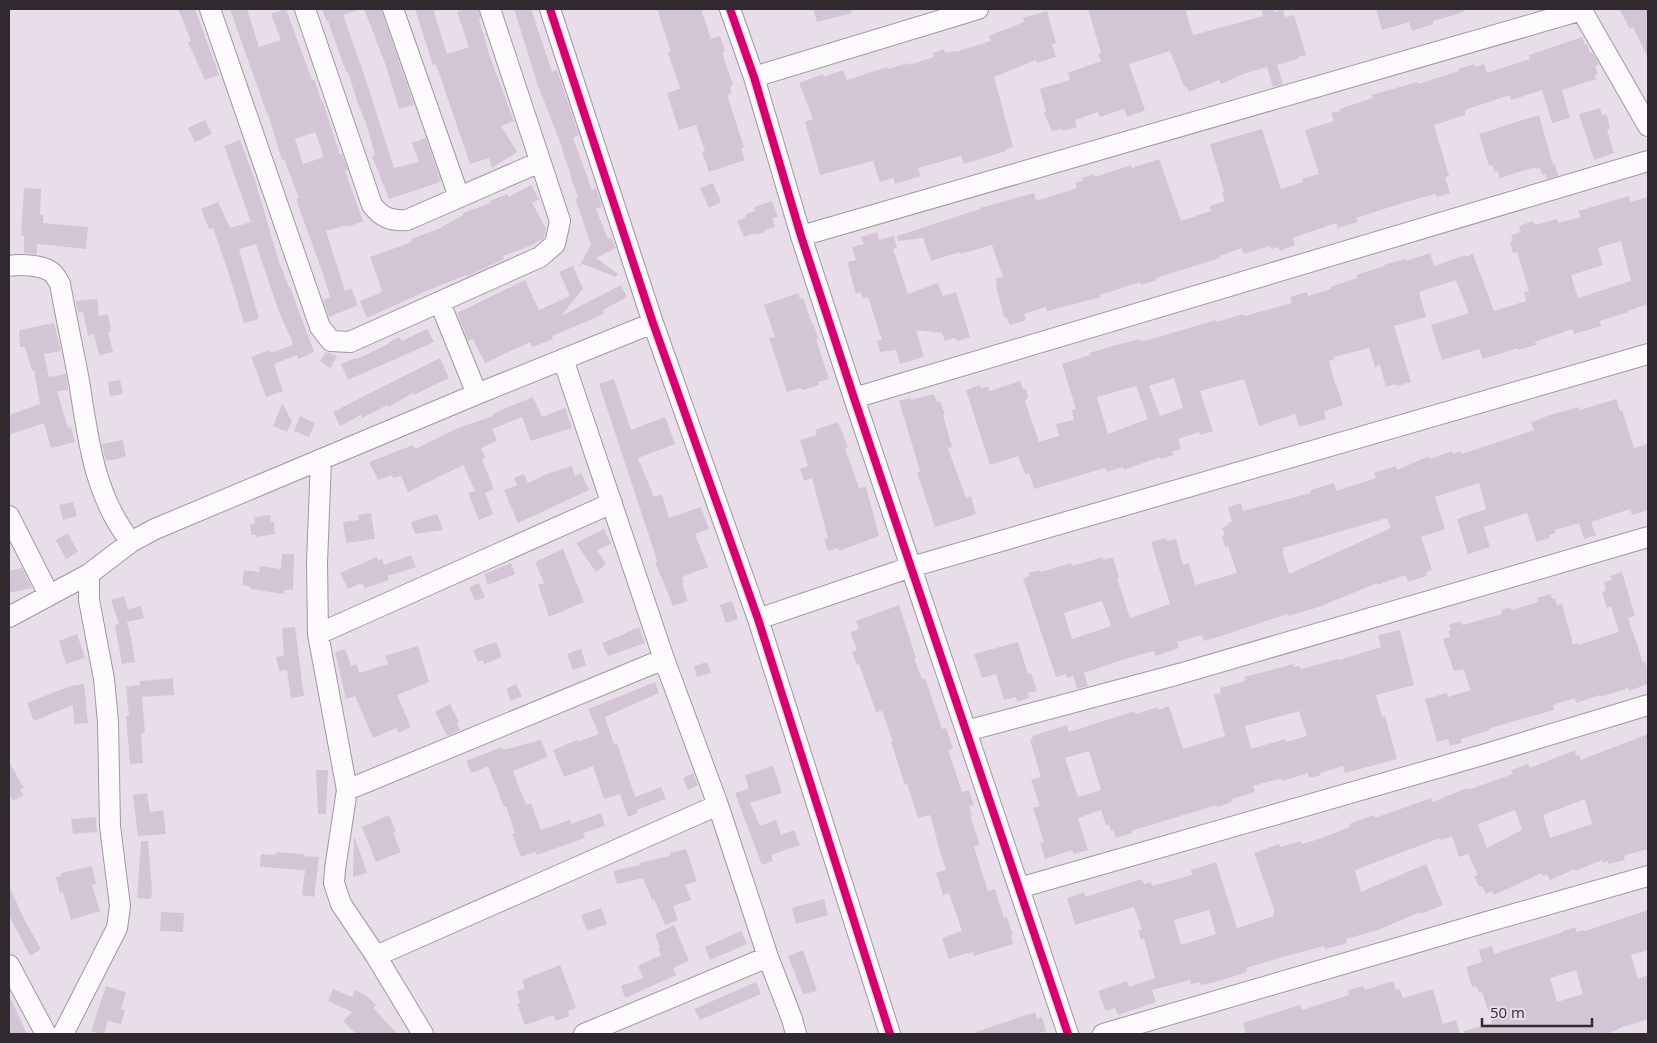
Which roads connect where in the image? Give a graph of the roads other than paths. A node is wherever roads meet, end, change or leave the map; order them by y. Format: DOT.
graph roads {
  1 [pos="210,9"];
  2 [pos="305,9"];
  3 [pos="393,9"];
  4 [pos="490,9"];
  5 [pos="550,9"];
  6 [pos="730,9"];
  7 [pos="978,9"];
  8 [pos="1582,10"];
  9 [pos="754,77"];
  10 [pos="1648,126"];
  11 [pos="1648,161"];
  12 [pos="540,162"];
  13 [pos="459,197"];
  14 [pos="801,236"];
  15 [pos="9,266"];
  16 [pos="440,303"];
  17 [pos="653,323"];
  18 [pos="1648,354"];
  19 [pos="563,359"];
  20 [pos="477,394"];
  21 [pos="854,398"];
  22 [pos="321,459"];
  23 [pos="612,503"];
  24 [pos="9,516"];
  25 [pos="1648,537"];
  26 [pos="131,542"];
  27 [pos="911,567"];
  28 [pos="89,574"];
  29 [pos="49,595"];
  30 [pos="9,617"];
  31 [pos="758,619"];
  32 [pos="318,634"];
  33 [pos="664,659"];
  34 [pos="1648,705"];
  35 [pos="966,731"];
  36 [pos="347,790"];
  37 [pos="718,805"];
  38 [pos="1648,876"];
  39 [pos="1019,888"];
  40 [pos="376,956"];
  41 [pos="768,957"];
  42 [pos="9,965"];
  43 [pos="46,1034"];
  44 [pos="63,1034"];
  45 [pos="423,1034"];
  46 [pos="584,1034"];
  47 [pos="796,1034"];
  48 [pos="890,1034"];
  49 [pos="1068,1034"];
  50 [pos="1103,1034"];
  1 -- 16 [label="street"];
  2 -- 13 [label="street"];
  3 -- 13 [label="street"];
  4 -- 12 [label="street"];
  5 -- 17 [label="street"];
  6 -- 9 [label="street"];
  7 -- 9 [label="street"];
  8 -- 10 [label="street"];
  8 -- 14 [label="street"];
  9 -- 14 [label="street"];
  11 -- 21 [label="street"];
  12 -- 13 [label="street"];
  12 -- 16 [label="street"];
  14 -- 21 [label="street"];
  15 -- 26 [label="street"];
  16 -- 20 [label="street"];
  17 -- 19 [label="street"];
  17 -- 31 [label="street"];
  18 -- 27 [label="street"];
  19 -- 20 [label="street"];
  19 -- 23 [label="street"];
  20 -- 22 [label="street"];
  21 -- 27 [label="street"];
  22 -- 26 [label="street"];
  22 -- 32 [label="street"];
  23 -- 32 [label="street"];
  23 -- 33 [label="street"];
  24 -- 29 [label="street"];
  25 -- 35 [label="street"];
  26 -- 28 [label="street"];
  27 -- 31 [label="street"];
  27 -- 35 [label="street"];
  28 -- 29 [label="street"];
  28 -- 44 [label="street"];
  29 -- 30 [label="street"];
  31 -- 48 [label="street"];
  32 -- 36 [label="street"];
  33 -- 36 [label="street"];
  33 -- 37 [label="street"];
  34 -- 39 [label="street"];
  35 -- 39 [label="street"];
  36 -- 40 [label="street"];
  37 -- 40 [label="street"];
  37 -- 41 [label="street"];
  38 -- 50 [label="street"];
  39 -- 49 [label="street"];
  40 -- 45 [label="street"];
  41 -- 46 [label="street"];
  41 -- 47 [label="street"];
  42 -- 43 [label="street"];
}
